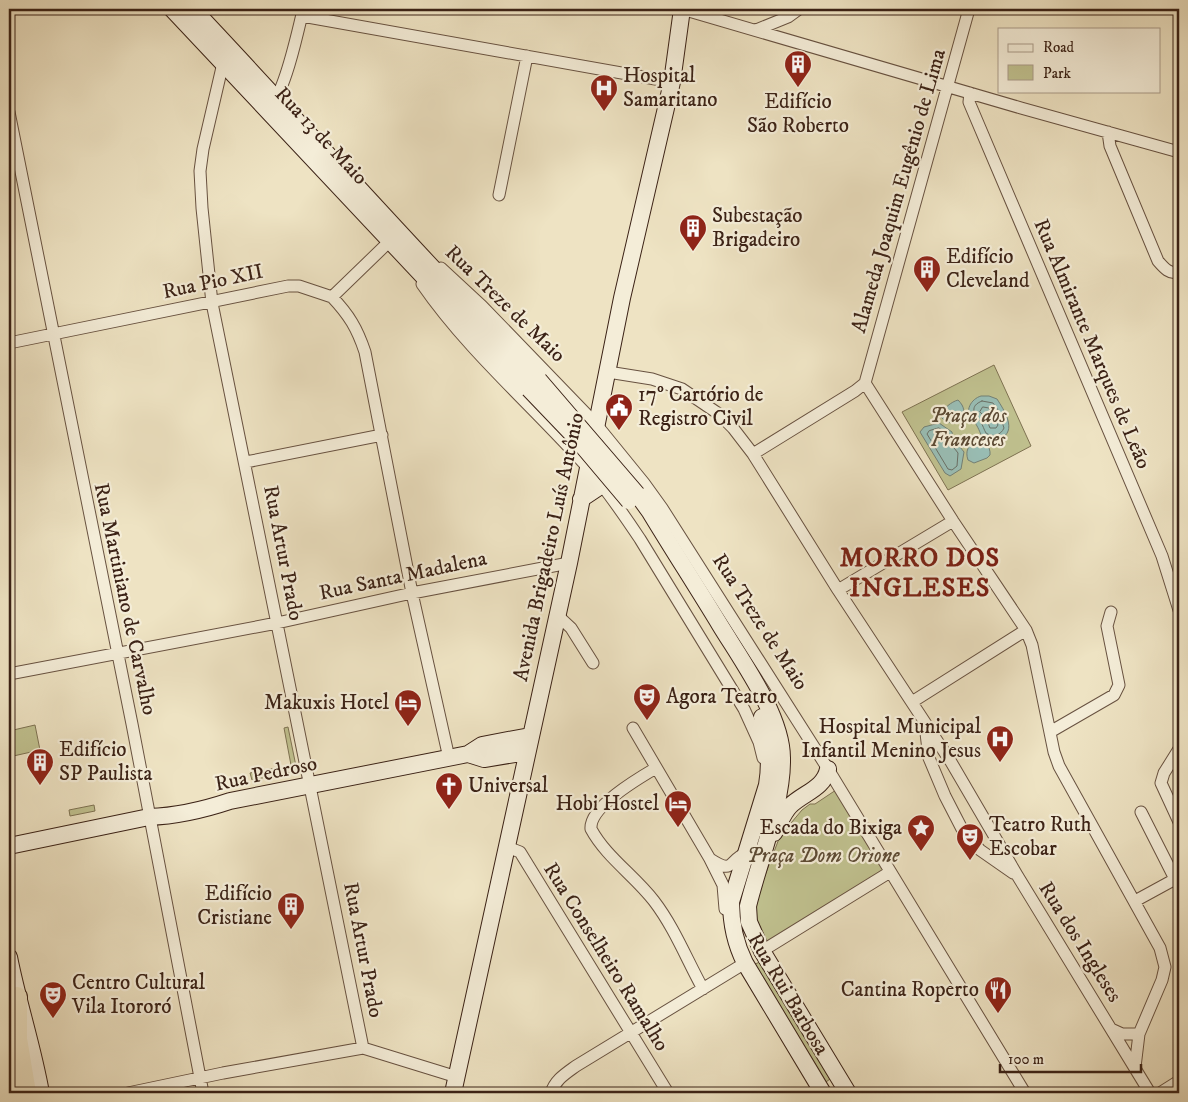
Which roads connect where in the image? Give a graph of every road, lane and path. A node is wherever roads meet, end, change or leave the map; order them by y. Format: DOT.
graph roads {
  1 [pos="172,9"];
  2 [pos="193,9"];
  3 [pos="682,9"];
  4 [pos="798,9"];
  5 [pos="969,9"];
  6 [pos="303,12"];
  7 [pos="756,30"];
  8 [pos="527,56"];
  9 [pos="223,63"];
  10 [pos="672,82"];
  11 [pos="947,86"];
  12 [pos="970,93"];
  13 [pos="272,104"];
  14 [pos="9,112"];
  15 [pos="1108,132"];
  16 [pos="1179,152"];
  17 [pos="14,166"];
  18 [pos="499,195"];
  19 [pos="395,236"];
  20 [pos="412,255"];
  21 [pos="1179,272"];
  22 [pos="332,297"];
  23 [pos="212,302"];
  24 [pos="53,333"];
  25 [pos="9,343"];
  26 [pos="608,372"];
  27 [pos="865,383"];
  28 [pos="534,384"];
  29 [pos="576,403"];
  30 [pos="596,424"];
  31 [pos="548,427"];
  32 [pos="382,435"];
  33 [pos="615,446"];
  34 [pos="753,454"];
  35 [pos="246,462"];
  36 [pos="588,468"];
  37 [pos="632,468"];
  38 [pos="607,492"];
  39 [pos="633,497"];
  40 [pos="581,499"];
  41 [pos="953,521"];
  42 [pos="568,562"];
  43 [pos="838,590"];
  44 [pos="412,593"];
  45 [pos="1179,610"];
  46 [pos="1111,612"];
  47 [pos="556,614"];
  48 [pos="277,623"];
  49 [pos="1026,630"];
  50 [pos="116,653"];
  51 [pos="593,663"];
  52 [pos="9,674"];
  53 [pos="912,702"];
  54 [pos="926,726"];
  55 [pos="633,728"];
  56 [pos="1050,732"];
  57 [pos="529,744"];
  58 [pos="1179,749"];
  59 [pos="449,758"];
  60 [pos="656,768"];
  61 [pos="828,769"];
  62 [pos="311,785"];
  63 [pos="767,785"];
  64 [pos="1141,812"];
  65 [pos="150,817"];
  66 [pos="1179,822"];
  67 [pos="766,842"];
  68 [pos="9,846"];
  69 [pos="507,847"];
  70 [pos="746,853"];
  71 [pos="710,859"];
  72 [pos="890,872"];
  73 [pos="1017,875"];
  74 [pos="1177,878"];
  75 [pos="1135,901"];
  76 [pos="762,950"];
  77 [pos="9,958"];
  78 [pos="742,958"];
  79 [pos="703,989"];
  80 [pos="17,997"];
  81 [pos="1111,1029"];
  82 [pos="631,1033"];
  83 [pos="1139,1034"];
  84 [pos="363,1048"];
  85 [pos="1135,1067"];
  86 [pos="200,1077"];
  87 [pos="840,1079"];
  88 [pos="1179,1081"];
  89 [pos="455,1085"];
  90 [pos="26,1093"];
  91 [pos="41,1093"];
  92 [pos="128,1093"];
  93 [pos="203,1093"];
  94 [pos="551,1093"];
  95 [pos="668,1093"];
  96 [pos="824,1093"];
  97 [pos="831,1093"];
  98 [pos="848,1093"];
  99 [pos="1025,1093"];
  100 [pos="1150,1093"];
  101 [pos="1160,1093"];
  1 -- 9 [label="main road, Rua 13 de Maio"];
  2 -- 13 [label="main road, Rua 13 de Maio"];
  3 -- 7 [label="street"];
  3 -- 10 [label="main road, Avenida Brigadeiro Luís Antônio"];
  4 -- 7 [label="street"];
  5 -- 11 [label="street, Alameda Joaquim Eugênio de Lima"];
  6 -- 8 [label="street"];
  6 -- 13 [label="street"];
  7 -- 11 [label="street"];
  8 -- 10 [label="street"];
  8 -- 18 [label="street"];
  9 -- 13 [label="main road, Rua 13 de Maio"];
  9 -- 23 [label="street, Rua Artur Prado"];
  10 -- 26 [label="main road, Avenida Brigadeiro Luís Antônio"];
  11 -- 12 [label="street"];
  11 -- 27 [label="street, Alameda Joaquim Eugênio de Lima"];
  12 -- 15 [label="street"];
  12 -- 45 [label="street, Rua Almirante Marques de Leão"];
  13 -- 19 [label="main road, Rua 13 de Maio"];
  14 -- 17 [label="street, Rua Martiniano de Carvalho"];
  15 -- 16 [label="street"];
  15 -- 21 [label="street"];
  17 -- 24 [label="street, Rua Martiniano de Carvalho"];
  19 -- 20 [label="main road, Rua 13 de Maio"];
  19 -- 22 [label="street"];
  20 -- 28 [label="main road, Rua 13 de Maio"];
  20 -- 28 [label="main road, Rua 13 de Maio"];
  20 -- 29 [label="street, Rua Treze de Maio"];
  20 -- 31 [label="street, Rua Treze de Maio"];
  22 -- 23 [label="street, Rua Pio XII"];
  22 -- 32 [label="street"];
  23 -- 24 [label="street, Rua Pio XII"];
  23 -- 35 [label="street, Rua Artur Prado"];
  24 -- 25 [label="street, Rua Pio XII"];
  24 -- 50 [label="street, Rua Martiniano de Carvalho"];
  26 -- 30 [label="main road, Avenida Brigadeiro Luís Antônio"];
  26 -- 34 [label="street, Rua dos Ingleses"];
  27 -- 34 [label="street"];
  27 -- 41 [label="street"];
  28 -- 39 [label="main road, bridge"];
  29 -- 30 [label="street, Rua Treze de Maio"];
  29 -- 31 [label="street"];
  30 -- 33 [label="street, Rua Treze de Maio"];
  30 -- 36 [label="main road, Avenida Brigadeiro Luís Antônio"];
  31 -- 36 [label="street, Rua Treze de Maio"];
  32 -- 35 [label="street"];
  32 -- 44 [label="street"];
  33 -- 37 [label="street, Rua Treze de Maio"];
  33 -- 38 [label="street"];
  34 -- 43 [label="street, Rua dos Ingleses"];
  35 -- 48 [label="street, Rua Artur Prado"];
  36 -- 38 [label="street, Rua Treze de Maio"];
  36 -- 40 [label="main road, Avenida Brigadeiro Luís Antônio"];
  37 -- 38 [label="street"];
  37 -- 61 [label="street, Rua Treze de Maio"];
  38 -- 40 [label="main road"];
  38 -- 63 [label="street, Rua Treze de Maio"];
  39 -- 63 [label="main road"];
  39 -- 67 [label="main road"];
  40 -- 42 [label="main road, Avenida Brigadeiro Luís Antônio"];
  41 -- 43 [label="street"];
  41 -- 49 [label="street"];
  42 -- 44 [label="street, Rua Santa Madalena"];
  42 -- 47 [label="main road, Avenida Brigadeiro Luís Antônio"];
  43 -- 53 [label="street, Rua dos Ingleses"];
  44 -- 48 [label="street, Rua Santa Madalena"];
  44 -- 59 [label="street"];
  46 -- 56 [label="street"];
  47 -- 51 [label="street"];
  47 -- 57 [label="main road, Avenida Brigadeiro Luís Antônio"];
  48 -- 50 [label="street, Rua Santa Madalena"];
  48 -- 62 [label="street, Rua Artur Prado"];
  49 -- 53 [label="street"];
  49 -- 56 [label="street"];
  50 -- 52 [label="street, Rua Santa Madalena"];
  50 -- 65 [label="street, Rua Martiniano de Carvalho"];
  53 -- 54 [label="street, Rua dos Ingleses"];
  54 -- 73 [label="street, Rua dos Ingleses"];
  54 -- 73 [label="street, Rua dos Ingleses"];
  55 -- 60 [label="street, Rua Rui Barbosa"];
  56 -- 75 [label="street"];
  57 -- 59 [label="main road, Rua Pedroso"];
  57 -- 69 [label="main road, Avenida Brigadeiro Luís Antônio"];
  58 -- 66 [label="street"];
  59 -- 62 [label="main road, Rua Pedroso"];
  60 -- 71 [label="street, Rua Rui Barbosa"];
  60 -- 79 [label="street"];
  61 -- 67 [label="main road"];
  61 -- 72 [label="street, Rua Treze de Maio"];
  62 -- 65 [label="main road, Rua Pedroso"];
  62 -- 84 [label="street, Rua Artur Prado"];
  63 -- 70 [label="main road, Rua Treze de Maio"];
  64 -- 74 [label="street"];
  65 -- 68 [label="main road, Rua Pedroso"];
  65 -- 86 [label="street, Rua Martiniano de Carvalho"];
  67 -- 76 [label="main road"];
  69 -- 82 [label="street, Rua Conselheiro Ramalho"];
  69 -- 89 [label="main road, Avenida Brigadeiro Luís Antônio"];
  70 -- 71 [label="street"];
  70 -- 78 [label="main road"];
  71 -- 78 [label="street, Rua Rui Barbosa"];
  72 -- 76 [label="street"];
  72 -- 99 [label="street, Rua Treze de Maio"];
  73 -- 81 [label="street, Rua dos Ingleses"];
  74 -- 75 [label="street"];
  75 -- 83 [label="street"];
  76 -- 87 [label="main road, Rua Rui Barbosa"];
  77 -- 80 [label="main road"];
  78 -- 79 [label="street"];
  78 -- 96 [label="main road, Rua Rui Barbosa"];
  79 -- 82 [label="street"];
  80 -- 90 [label="highway"];
  80 -- 91 [label="main road"];
  81 -- 83 [label="street, Rua dos Ingleses"];
  81 -- 85 [label="street, Rua dos Ingleses"];
  82 -- 94 [label="street"];
  82 -- 95 [label="street, Rua Conselheiro Ramalho"];
  83 -- 85 [label="street"];
  84 -- 86 [label="street"];
  84 -- 89 [label="street"];
  85 -- 100 [label="street, Rua dos Ingleses"];
  86 -- 92 [label="street"];
  86 -- 93 [label="street, Rua Martiniano de Carvalho"];
  87 -- 97 [label="main road"];
  87 -- 98 [label="main road, Rua Rui Barbosa"];
  88 -- 101 [label="street"];
}
